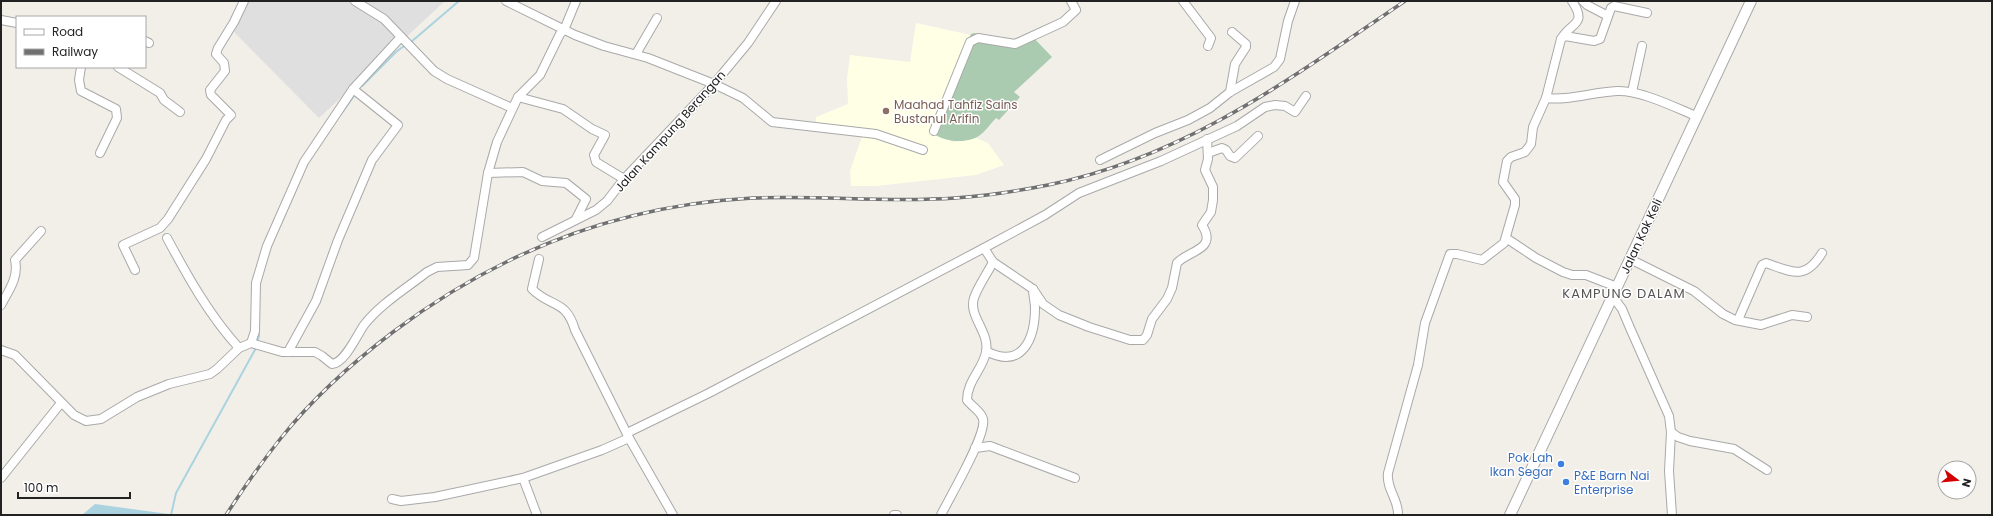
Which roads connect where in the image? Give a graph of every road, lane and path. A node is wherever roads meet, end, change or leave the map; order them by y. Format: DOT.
graph roads {
  1 [pos="244,1"];
  2 [pos="354,1"];
  3 [pos="506,1"];
  4 [pos="576,1"];
  5 [pos="776,1"];
  6 [pos="1071,1"];
  7 [pos="1183,1"];
  8 [pos="1295,1"];
  9 [pos="1572,1"];
  10 [pos="1583,1"];
  11 [pos="1751,1"];
  12 [pos="1647,13"];
  13 [pos="1608,16"];
  14 [pos="657,18"];
  15 [pos="1,20"];
  16 [pos="16,23"];
  17 [pos="564,30"];
  18 [pos="1232,32"];
  19 [pos="401,37"];
  20 [pos="1561,39"];
  21 [pos="1208,46"];
  22 [pos="1642,46"];
  23 [pos="636,54"];
  24 [pos="81,68"];
  25 [pos="120,68"];
  26 [pos="714,84"];
  27 [pos="353,89"];
  28 [pos="1230,92"];
  29 [pos="1632,92"];
  30 [pos="1306,96"];
  31 [pos="518,97"];
  32 [pos="1546,98"];
  33 [pos="512,108"];
  34 [pos="180,112"];
  35 [pos="1696,116"];
  36 [pos="934,131"];
  37 [pos="1258,136"];
  38 [pos="1207,139"];
  39 [pos="923,150"];
  40 [pos="100,153"];
  41 [pos="1208,153"];
  42 [pos="1100,160"];
  43 [pos="488,173"];
  44 [pos="624,179"];
  45 [pos="576,219"];
  46 [pos="41,231"];
  47 [pos="542,237"];
  48 [pos="167,238"];
  49 [pos="1506,238"];
  50 [pos="984,248"];
  51 [pos="1822,253"];
  52 [pos="540,259"];
  53 [pos="1630,260"];
  54 [pos="993,262"];
  55 [pos="135,270"];
  56 [pos="1617,287"];
  57 [pos="1033,290"];
  58 [pos="1613,297"];
  59 [pos="1,305"];
  60 [pos="1807,316"];
  61 [pos="1738,320"];
  62 [pos="255,344"];
  63 [pos="239,348"];
  64 [pos="1,350"];
  65 [pos="986,351"];
  66 [pos="288,352"];
  67 [pos="60,403"];
  68 [pos="1671,432"];
  69 [pos="628,435"];
  70 [pos="975,448"];
  71 [pos="1767,470"];
  72 [pos="1,478"];
  73 [pos="523,478"];
  74 [pos="1075,478"];
  75 [pos="392,499"];
  76 [pos="537,515"];
  77 [pos="673,515"];
  78 [pos="941,515"];
  79 [pos="1398,515"];
  80 [pos="1510,515"];
  81 [pos="1672,515"];
  1 -- 55 [label="street"];
  2 -- 19 [label="street"];
  3 -- 17 [label="street"];
  4 -- 17 [label="street"];
  5 -- 26 [label="street, Jalan Kampung Berangan"];
  6 -- 36 [label="street"];
  7 -- 21 [label="street"];
  8 -- 28 [label="street"];
  9 -- 20 [label="street"];
  10 -- 13 [label="street"];
  11 -- 35 [label="street, Jalan Kok Keli"];
  12 -- 13 [label="street"];
  13 -- 20 [label="street"];
  14 -- 23 [label="street"];
  15 -- 16 [label="street"];
  17 -- 23 [label="street"];
  17 -- 31 [label="street"];
  18 -- 28 [label="street"];
  19 -- 27 [label="street"];
  19 -- 33 [label="street"];
  20 -- 32 [label="street"];
  22 -- 29 [label="street"];
  23 -- 26 [label="street"];
  24 -- 40 [label="street"];
  25 -- 34 [label="street"];
  26 -- 39 [label="street"];
  26 -- 44 [label="street, Jalan Kampung Berangan"];
  27 -- 62 [label="street"];
  27 -- 66 [label="street"];
  28 -- 42 [label="street"];
  29 -- 32 [label="street"];
  29 -- 35 [label="street"];
  30 -- 38 [label="street"];
  31 -- 33 [label="street"];
  31 -- 44 [label="street"];
  32 -- 49 [label="street"];
  33 -- 43 [label="street"];
  35 -- 53 [label="street, Jalan Kok Keli"];
  37 -- 41 [label="street"];
  38 -- 41 [label="street"];
  38 -- 50 [label="street"];
  41 -- 57 [label="street"];
  43 -- 45 [label="street"];
  43 -- 66 [label="street"];
  44 -- 45 [label="street, Jalan Kampung Berangan"];
  45 -- 47 [label="street, Jalan Kampung Berangan"];
  46 -- 59 [label="street"];
  48 -- 63 [label="street"];
  49 -- 56 [label="street"];
  49 -- 79 [label="street"];
  50 -- 54 [label="street"];
  50 -- 69 [label="street"];
  51 -- 61 [label="street"];
  52 -- 69 [label="street"];
  53 -- 56 [label="street, Jalan Kok Keli"];
  53 -- 61 [label="street"];
  54 -- 57 [label="street"];
  54 -- 65 [label="street"];
  56 -- 58 [label="street, Jalan Kok Keli"];
  57 -- 65 [label="street"];
  58 -- 68 [label="street"];
  58 -- 80 [label="street, Jalan Kok Keli"];
  60 -- 61 [label="street"];
  62 -- 63 [label="street"];
  62 -- 66 [label="street"];
  63 -- 67 [label="street"];
  64 -- 67 [label="street"];
  65 -- 70 [label="street"];
  67 -- 72 [label="street"];
  68 -- 71 [label="street"];
  68 -- 81 [label="street"];
  69 -- 73 [label="street"];
  69 -- 77 [label="street"];
  70 -- 74 [label="street"];
  70 -- 78 [label="street"];
  73 -- 75 [label="street"];
  73 -- 76 [label="street"];
}
